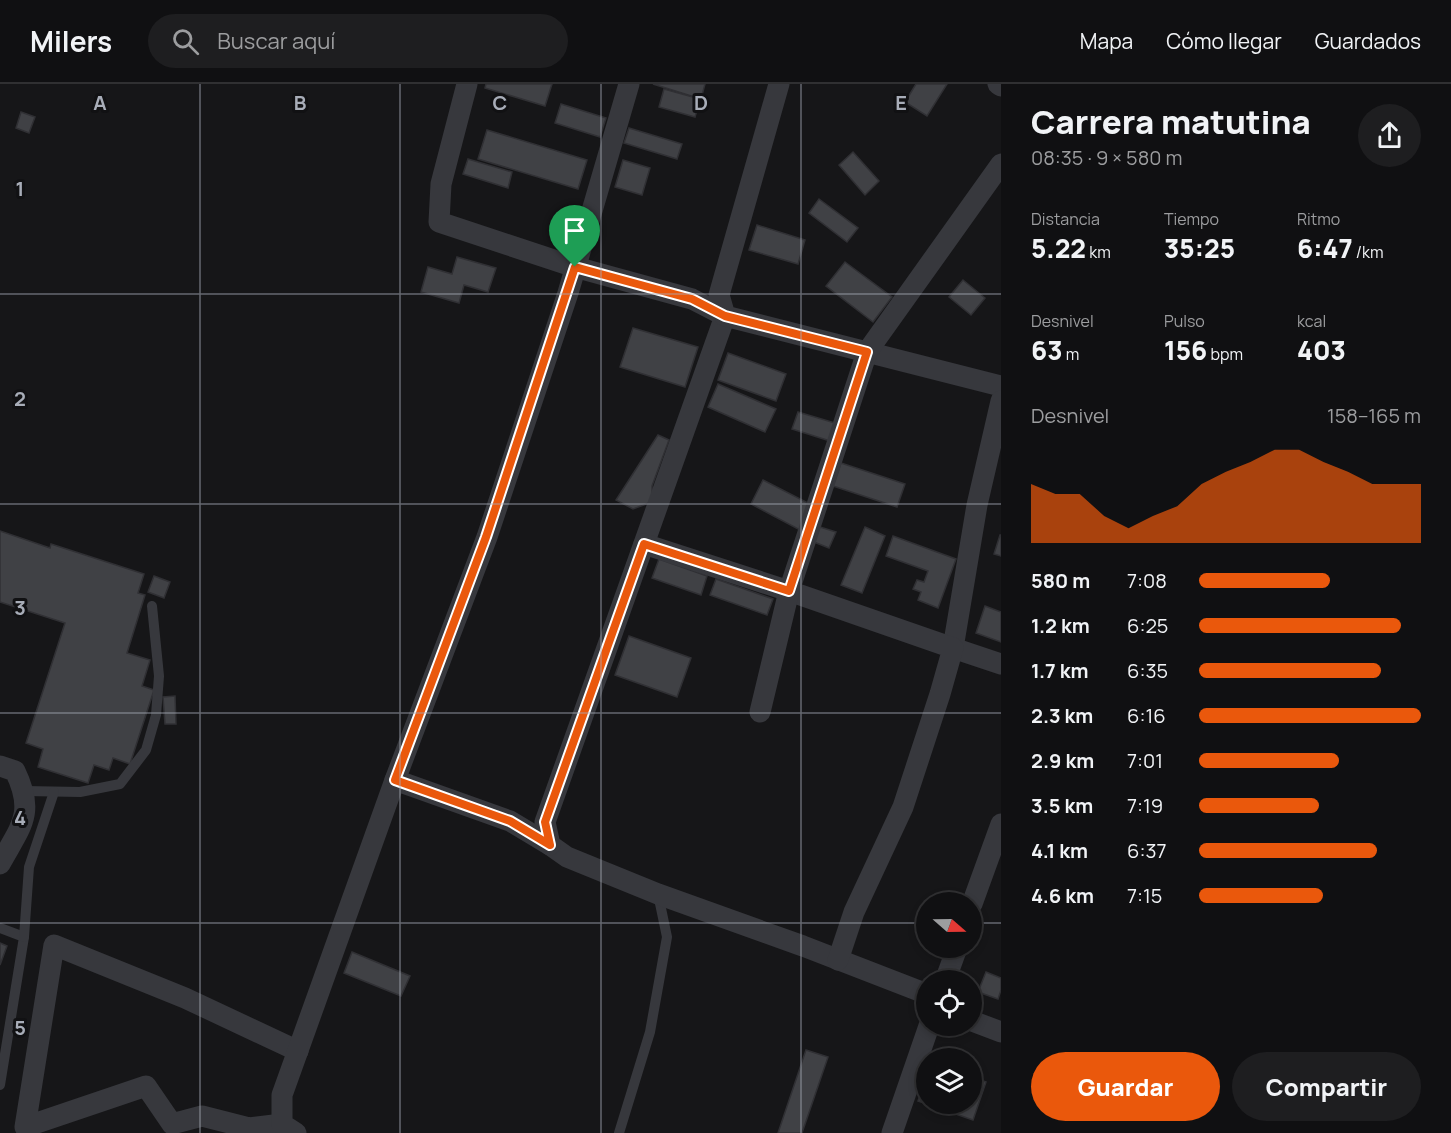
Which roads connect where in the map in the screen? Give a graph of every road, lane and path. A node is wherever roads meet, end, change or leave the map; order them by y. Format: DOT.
graph roads {
  1 [pos="467,84"];
  2 [pos="630,84"];
  3 [pos="779,84"];
  4 [pos="1001,164"];
  5 [pos="575,267"];
  6 [pos="725,316"];
  7 [pos="867,352"];
  8 [pos="1001,386"];
  9 [pos="1001,401"];
  10 [pos="644,544"];
  11 [pos="789,591"];
  12 [pos="152,606"];
  13 [pos="953,648"];
  14 [pos="1001,664"];
  15 [pos="760,711"];
  16 [pos="0,766"];
  17 [pos="395,780"];
  18 [pos="25,791"];
  19 [pos="54,792"];
  20 [pos="999,831"];
  21 [pos="550,845"];
  22 [pos="0,864"];
  23 [pos="976,892"];
  24 [pos="658,894"];
  25 [pos="0,928"];
  26 [pos="24,937"];
  27 [pos="838,960"];
  28 [pos="916,990"];
  29 [pos="982,1025"];
  30 [pos="1001,1032"];
  31 [pos="926,1036"];
  32 [pos="298,1051"];
  33 [pos="0,1085"];
  34 [pos="289,1128"];
  35 [pos="24,1130"];
  36 [pos="619,1133"];
  37 [pos="892,1133"];
  1 -- 5 [label="street"];
  2 -- 5 [label="street"];
  3 -- 6 [label="street"];
  4 -- 7 [label="street"];
  5 -- 6 [label="street"];
  5 -- 17 [label="street"];
  6 -- 7 [label="street"];
  6 -- 10 [label="street"];
  7 -- 8 [label="street"];
  7 -- 11 [label="street"];
  9 -- 13 [label="street"];
  10 -- 11 [label="street"];
  10 -- 21 [label="street"];
  11 -- 13 [label="street"];
  11 -- 15 [label="street"];
  12 -- 19 [label="lane"];
  13 -- 14 [label="street"];
  13 -- 27 [label="street"];
  16 -- 18 [label="street"];
  17 -- 21 [label="street"];
  17 -- 32 [label="street"];
  18 -- 19 [label="lane"];
  18 -- 22 [label="street"];
  19 -- 26 [label="lane"];
  20 -- 23 [label="street"];
  21 -- 24 [label="street"];
  24 -- 27 [label="street"];
  24 -- 36 [label="lane"];
  25 -- 26 [label="lane"];
  26 -- 33 [label="lane"];
  27 -- 28 [label="street"];
  29 -- 30 [label="street"];
  31 -- 37 [label="street"];
  32 -- 34 [label="street"];
  32 -- 35 [label="street"];
  34 -- 35 [label="street"];
}
